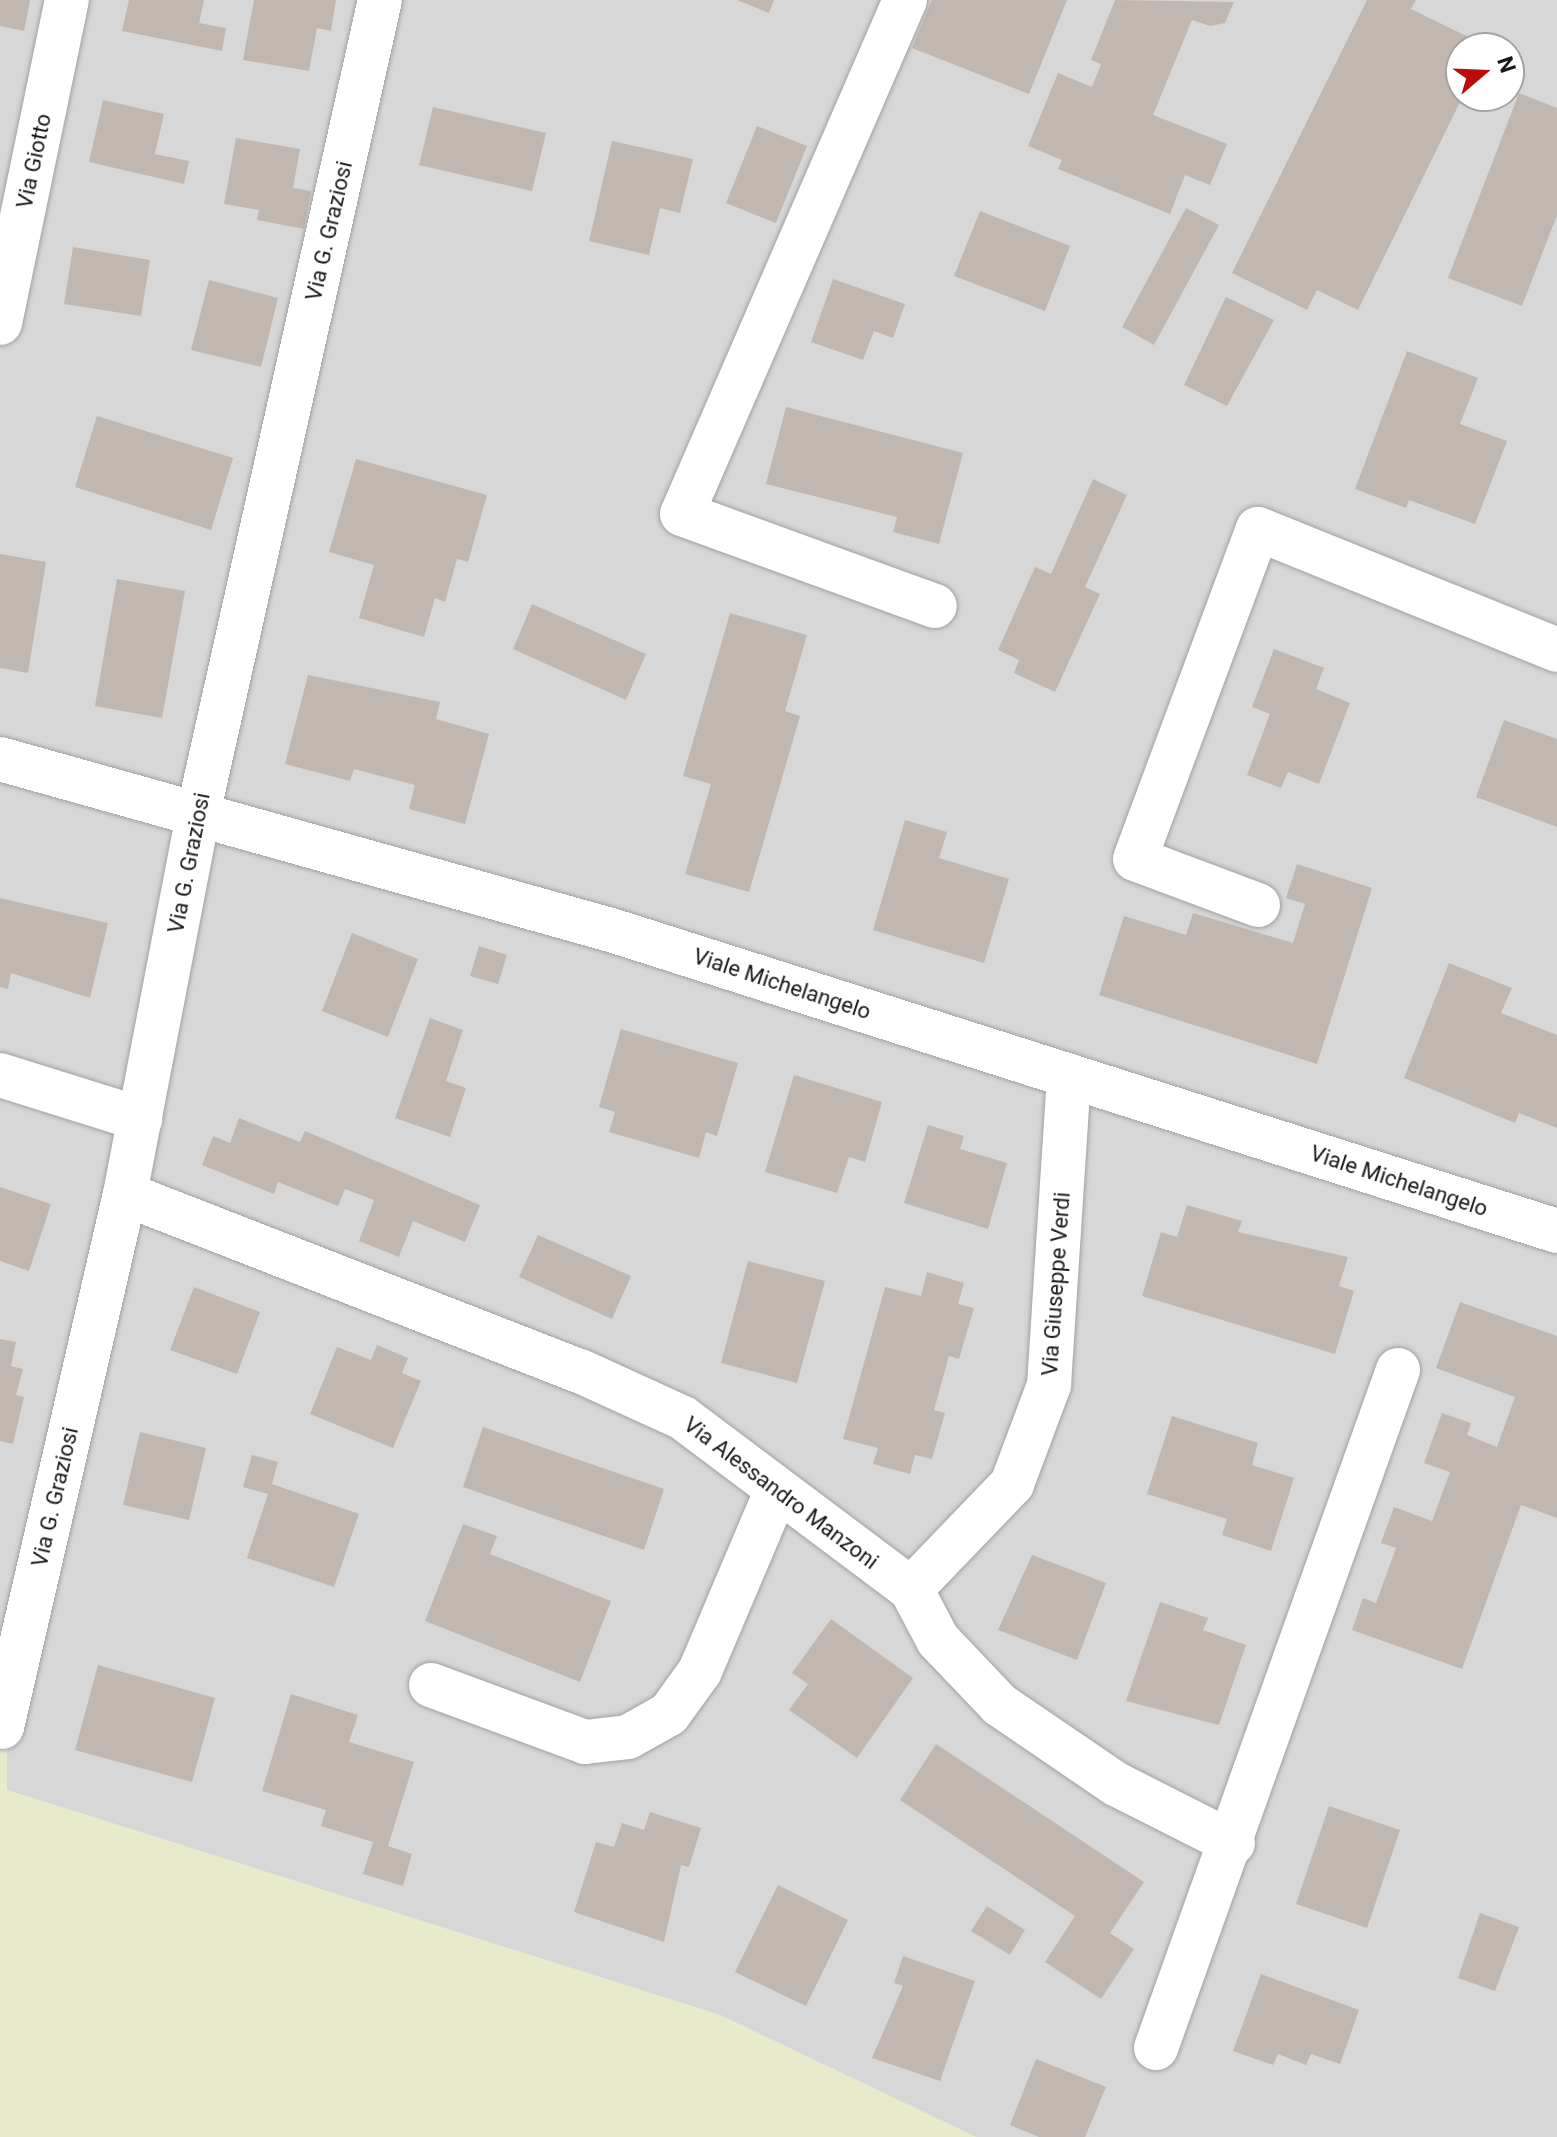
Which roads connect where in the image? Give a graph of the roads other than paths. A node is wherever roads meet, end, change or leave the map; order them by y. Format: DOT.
graph roads {
  1 [pos="67,0"];
  2 [pos="380,0"];
  3 [pos="905,0"];
  4 [pos="0,323"];
  5 [pos="935,606"];
  6 [pos="1557,650"];
  7 [pos="0,759"];
  8 [pos="198,814"];
  9 [pos="1258,905"];
  10 [pos="0,1075"];
  11 [pos="1069,1076"];
  12 [pos="140,1119"];
  13 [pos="125,1194"];
  14 [pos="1557,1231"];
  15 [pos="1398,1370"];
  16 [pos="776,1492"];
  17 [pos="911,1589"];
  18 [pos="431,1685"];
  19 [pos="2,1727"];
  20 [pos="1233,1843"];
  21 [pos="1156,2048"];
  1 -- 4 [label="street, Via Giotto"];
  2 -- 8 [label="street, Via G. Graziosi"];
  3 -- 5 [label="street"];
  6 -- 9 [label="street"];
  7 -- 8 [label="street, Viale Michelangelo"];
  8 -- 11 [label="street, Viale Michelangelo"];
  8 -- 12 [label="street, Via G. Graziosi"];
  10 -- 12 [label="street"];
  11 -- 14 [label="street, Viale Michelangelo"];
  11 -- 17 [label="street, Via Giuseppe Verdi"];
  12 -- 13 [label="street, Via G. Graziosi"];
  13 -- 16 [label="street, Via Alessandro Manzoni"];
  13 -- 19 [label="street, Via G. Graziosi"];
  15 -- 20 [label="street"];
  16 -- 17 [label="street, Via Alessandro Manzoni"];
  16 -- 18 [label="street"];
  17 -- 20 [label="street, Via Alessandro Manzoni"];
  20 -- 21 [label="street"];
}
